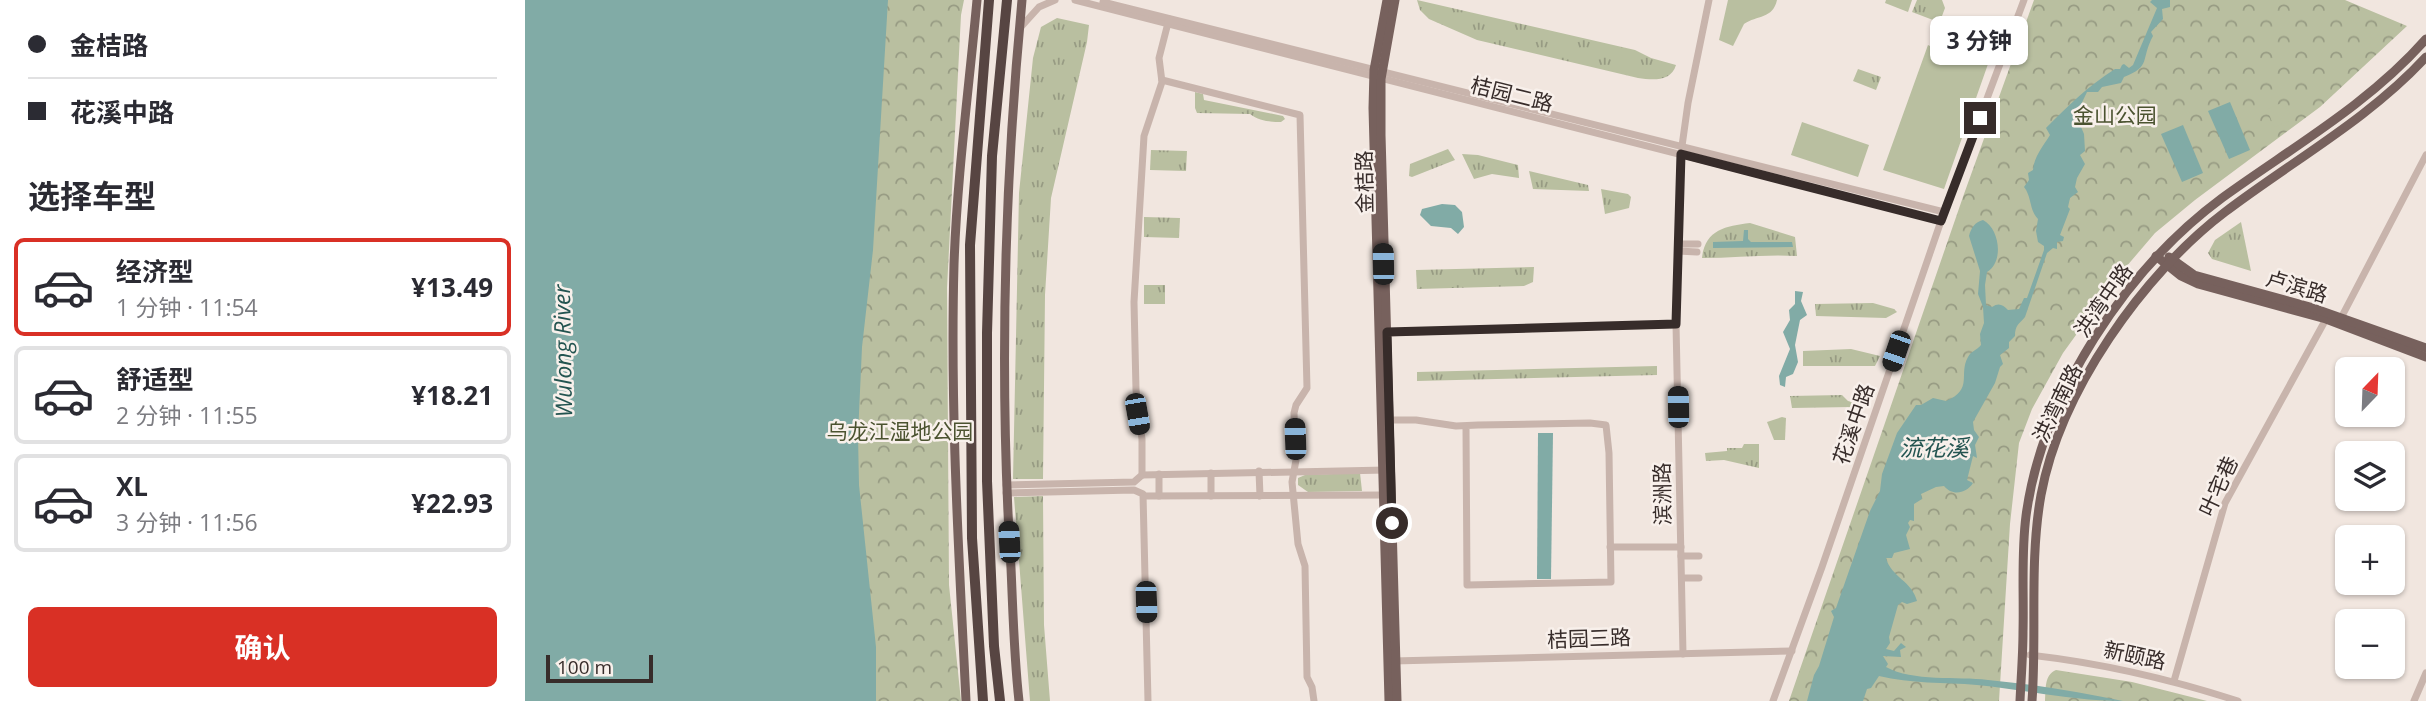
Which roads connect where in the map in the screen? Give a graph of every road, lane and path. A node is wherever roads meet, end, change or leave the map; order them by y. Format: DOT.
graph roads {
  1 [pos="977,0"];
  2 [pos="989,0"];
  3 [pos="1007,0"];
  4 [pos="1022,0"];
  5 [pos="1055,0"];
  6 [pos="1075,0"];
  7 [pos="1094,0"];
  8 [pos="1387,0"];
  9 [pos="1395,0"];
  10 [pos="1709,0"];
  11 [pos="2024,0"];
  12 [pos="1144,1"];
  13 [pos="1140,14"];
  14 [pos="1169,21"];
  15 [pos="1019,28"];
  16 [pos="2426,39"];
  17 [pos="2426,57"];
  18 [pos="1378,74"];
  19 [pos="1162,80"];
  20 [pos="1681,150"];
  21 [pos="2426,155"];
  22 [pos="1943,217"];
  23 [pos="1678,247"];
  24 [pos="1698,248"];
  25 [pos="2159,253"];
  26 [pos="2169,262"];
  27 [pos="2341,318"];
  28 [pos="2326,319"];
  29 [pos="1676,324"];
  30 [pos="1383,333"];
  31 [pos="2426,348"];
  32 [pos="2426,357"];
  33 [pos="1385,420"];
  34 [pos="1466,427"];
  35 [pos="1295,470"];
  36 [pos="1386,470"];
  37 [pos="1259,471"];
  38 [pos="1211,473"];
  39 [pos="1159,474"];
  40 [pos="1142,475"];
  41 [pos="1006,489"];
  42 [pos="1387,495"];
  43 [pos="1144,496"];
  44 [pos="1159,496"];
  45 [pos="1211,496"];
  46 [pos="1260,496"];
  47 [pos="1295,496"];
  48 [pos="1610,547"];
  49 [pos="1681,547"];
  50 [pos="1681,556"];
  51 [pos="1699,556"];
  52 [pos="1682,578"];
  53 [pos="1699,578"];
  54 [pos="1792,651"];
  55 [pos="1683,653"];
  56 [pos="2023,654"];
  57 [pos="2034,655"];
  58 [pos="1392,661"];
  59 [pos="2426,673"];
  60 [pos="2174,681"];
  61 [pos="966,701"];
  62 [pos="983,701"];
  63 [pos="1000,701"];
  64 [pos="1019,701"];
  65 [pos="1148,701"];
  66 [pos="1314,701"];
  67 [pos="1389,701"];
  68 [pos="1397,701"];
  69 [pos="1773,701"];
  70 [pos="2020,701"];
  71 [pos="2032,701"];
  72 [pos="2238,701"];
  73 [pos="2414,701"];
  1 -- 61 [label="main road"];
  2 -- 62 [label="highway"];
  3 -- 63 [label="highway"];
  4 -- 15 [label="main road"];
  5 -- 15 [label="street"];
  6 -- 13 [label="street, 桔园二路"];
  7 -- 13 [label="street, 桔园二路"];
  8 -- 18 [label="main road"];
  9 -- 18 [label="main road, 金桔路"];
  10 -- 20 [label="street, 滨洲路"];
  11 -- 22 [label="street, 花溪中路"];
  12 -- 13 [label="street"];
  13 -- 14 [label="street, 桔园二路"];
  14 -- 18 [label="street, 桔园二路"];
  14 -- 19 [label="street"];
  15 -- 41 [label="main road"];
  16 -- 25 [label="main road, 洪湾中路"];
  17 -- 26 [label="main road, 洪湾南路"];
  18 -- 20 [label="street, 桔园二路"];
  18 -- 30 [label="main road, 金桔路"];
  19 -- 35 [label="street"];
  19 -- 40 [label="street"];
  20 -- 22 [label="street, 桔园二路"];
  20 -- 23 [label="street, 滨洲路"];
  21 -- 27 [label="street"];
  22 -- 54 [label="street, 花溪中路"];
  23 -- 24 [label="street"];
  23 -- 29 [label="street, 滨洲路"];
  25 -- 26 [label="main road, 卢滨路"];
  25 -- 56 [label="main road, 洪湾中路"];
  26 -- 27 [label="main road, 卢滨路"];
  26 -- 28 [label="main road"];
  26 -- 57 [label="main road, 洪湾南路"];
  27 -- 31 [label="main road, 卢滨路"];
  28 -- 32 [label="main road"];
  28 -- 60 [label="street, 叶宅巷"];
  29 -- 30 [label="street"];
  29 -- 49 [label="street, 滨洲路"];
  30 -- 33 [label="main road, 金桔路"];
  33 -- 34 [label="street"];
  33 -- 36 [label="main road, 金桔路"];
  34 -- 48 [label="street"];
  34 -- 48 [label="street"];
  35 -- 36 [label="street"];
  35 -- 37 [label="street"];
  35 -- 47 [label="street"];
  36 -- 42 [label="main road, 金桔路"];
  37 -- 38 [label="street"];
  37 -- 46 [label="street"];
  38 -- 39 [label="street"];
  38 -- 45 [label="street"];
  39 -- 40 [label="street"];
  39 -- 44 [label="street"];
  40 -- 41 [label="street"];
  41 -- 43 [label="street"];
  41 -- 64 [label="main road"];
  42 -- 47 [label="street"];
  42 -- 58 [label="main road, 金桔路"];
  43 -- 44 [label="street"];
  43 -- 65 [label="street"];
  44 -- 45 [label="street"];
  45 -- 46 [label="street"];
  46 -- 47 [label="street"];
  47 -- 66 [label="street"];
  48 -- 49 [label="street"];
  49 -- 50 [label="street, 滨洲路"];
  50 -- 51 [label="street"];
  50 -- 52 [label="street, 滨洲路"];
  52 -- 53 [label="street"];
  52 -- 55 [label="street, 滨洲路"];
  54 -- 55 [label="street, 桔园三路"];
  54 -- 69 [label="street, 花溪中路"];
  55 -- 58 [label="street, 桔园三路"];
  56 -- 57 [label="street, 新颐路"];
  56 -- 70 [label="main road, 洪湾中路"];
  57 -- 60 [label="street, 新颐路"];
  57 -- 71 [label="main road, 洪湾南路"];
  58 -- 67 [label="main road"];
  58 -- 68 [label="main road, 金桔路"];
  59 -- 73 [label="street"];
  60 -- 72 [label="street, 新颐路"];
}
